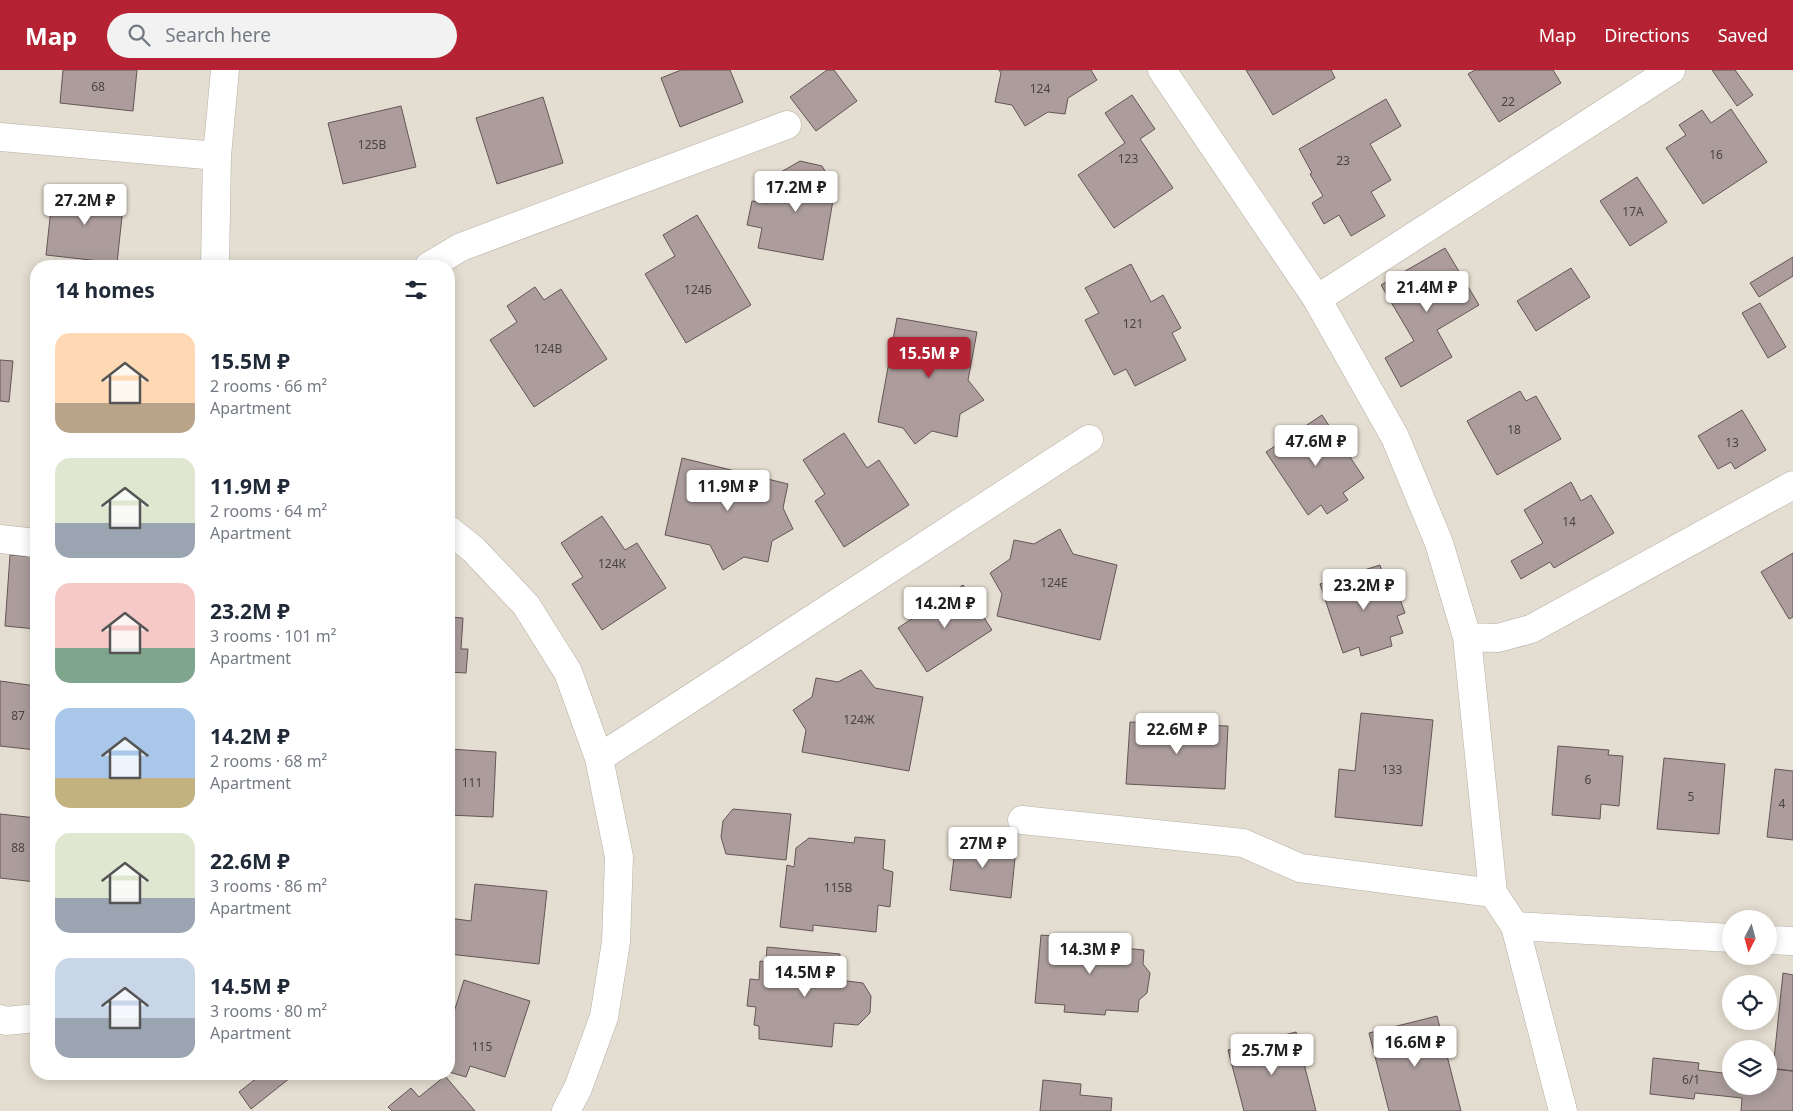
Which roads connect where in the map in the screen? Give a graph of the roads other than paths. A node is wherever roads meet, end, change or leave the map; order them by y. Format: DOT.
graph roads {
  1 [pos="225,70"];
  2 [pos="1162,70"];
  3 [pos="1671,70"];
  4 [pos="787,125"];
  5 [pos="0,138"];
  6 [pos="217,156"];
  7 [pos="214,260"];
  8 [pos="439,260"];
  9 [pos="1317,299"];
  10 [pos="1090,439"];
  11 [pos="1793,485"];
  12 [pos="455,535"];
  13 [pos="0,539"];
  14 [pos="30,542"];
  15 [pos="1467,637"];
  16 [pos="599,758"];
  17 [pos="1022,820"];
  18 [pos="1493,893"];
  19 [pos="1515,926"];
  20 [pos="1722,938"];
  21 [pos="1778,940"];
  22 [pos="1793,941"];
  23 [pos="0,1019"];
  24 [pos="30,1019"];
  25 [pos="566,1111"];
  26 [pos="1563,1111"];
  1 -- 6 [label="street"];
  2 -- 9 [label="street"];
  3 -- 9 [label="street"];
  4 -- 8 [label="street"];
  5 -- 6 [label="street"];
  6 -- 7 [label="street"];
  9 -- 15 [label="street"];
  10 -- 16 [label="street"];
  11 -- 15 [label="street"];
  12 -- 16 [label="street"];
  13 -- 14 [label="street"];
  15 -- 18 [label="street"];
  16 -- 25 [label="street"];
  17 -- 18 [label="street"];
  18 -- 19 [label="street"];
  19 -- 20 [label="street"];
  19 -- 26 [label="street"];
  21 -- 22 [label="street"];
  23 -- 24 [label="street"];
}
